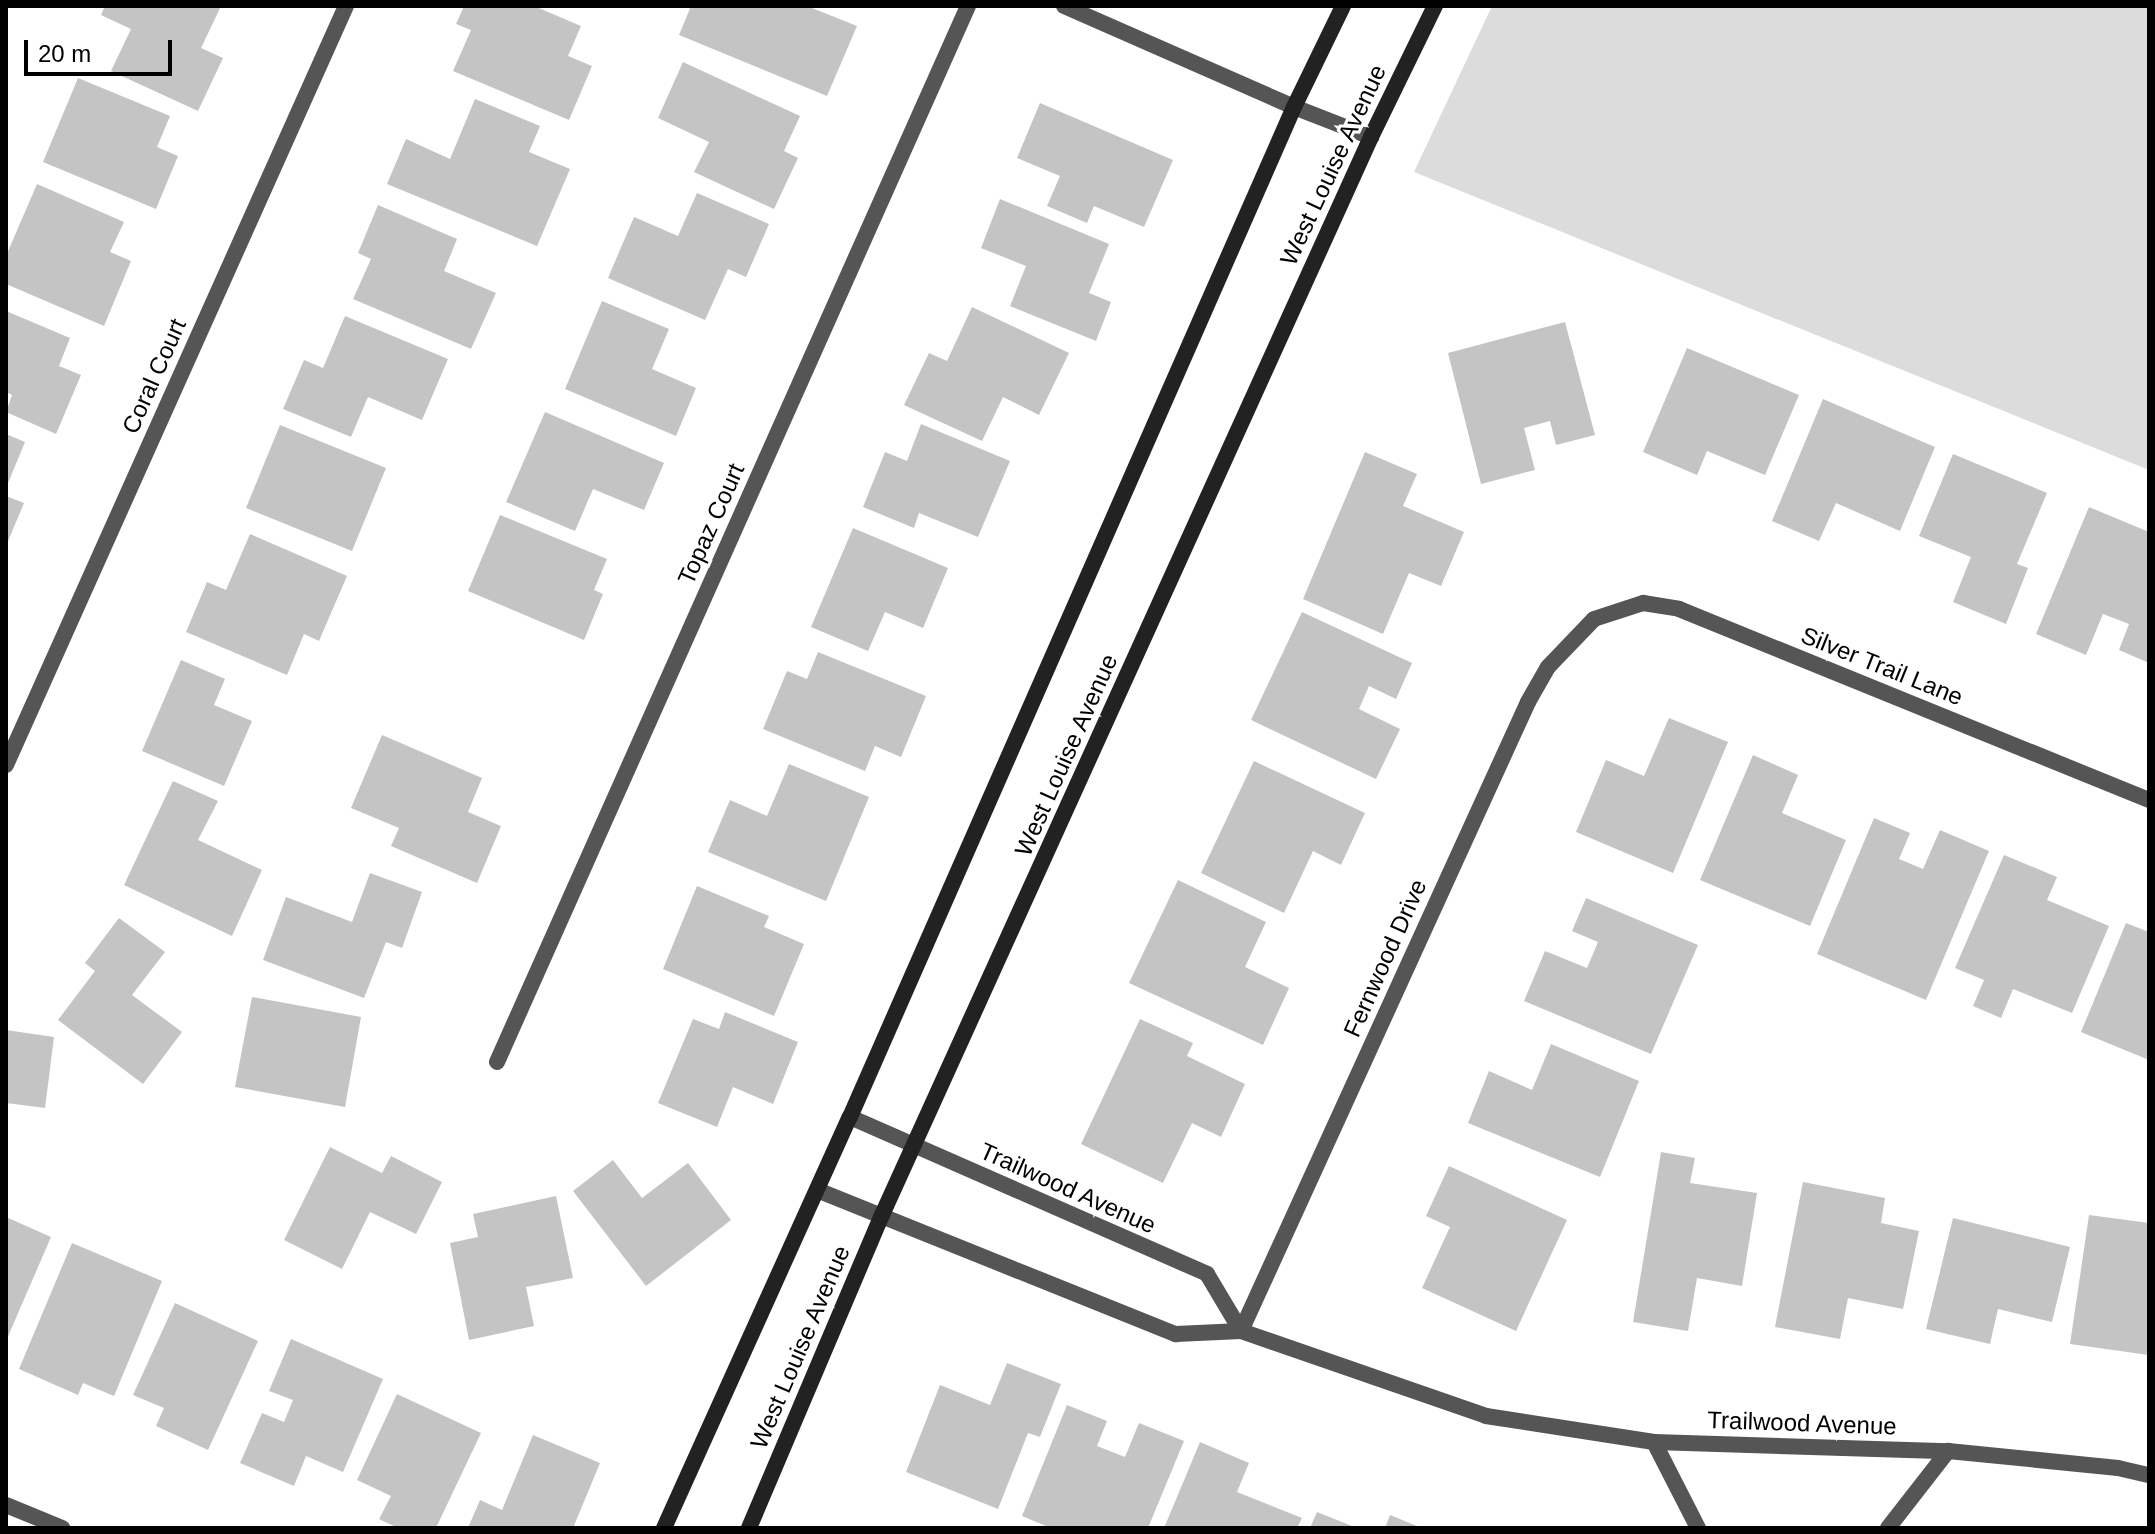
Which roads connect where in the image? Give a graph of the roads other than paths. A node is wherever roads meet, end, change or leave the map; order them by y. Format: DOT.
graph roads {
  1 [pos="346,6"];
  2 [pos="968,6"];
  3 [pos="1064,6"];
  4 [pos="1343,6"];
  5 [pos="1435,6"];
  6 [pos="1294,107"];
  7 [pos="1371,137"];
  8 [pos="1594,619"];
  9 [pos="6,765"];
  10 [pos="2149,800"];
  11 [pos="497,1062"];
  12 [pos="850,1117"];
  13 [pos="916,1147"];
  14 [pos="817,1190"];
  15 [pos="882,1215"];
  16 [pos="1241,1331"];
  17 [pos="1654,1442"];
  18 [pos="1948,1451"];
  19 [pos="2149,1475"];
  20 [pos="6,1505"];
  21 [pos="62,1528"];
  22 [pos="664,1528"];
  23 [pos="749,1528"];
  24 [pos="1698,1528"];
  25 [pos="1888,1528"];
  1 -- 9 [label="street, Coral Court"];
  2 -- 11 [label="street, Topaz Court"];
  3 -- 6 [label="street"];
  4 -- 6 [label="main road, West Louise Avenue"];
  5 -- 7 [label="main road, West Louise Avenue"];
  6 -- 7 [label="street"];
  6 -- 12 [label="main road, West Louise Avenue"];
  7 -- 13 [label="main road, West Louise Avenue"];
  8 -- 10 [label="street, Silver Trail Lane"];
  8 -- 16 [label="street, Fernwood Drive"];
  12 -- 13 [label="street, Trailwood Avenue"];
  12 -- 14 [label="main road, West Louise Avenue"];
  13 -- 15 [label="main road, West Louise Avenue"];
  13 -- 16 [label="street, Trailwood Avenue"];
  14 -- 15 [label="street, Trailwood Avenue"];
  14 -- 22 [label="main road, West Louise Avenue"];
  15 -- 16 [label="street, Trailwood Avenue"];
  15 -- 23 [label="main road, West Louise Avenue"];
  16 -- 17 [label="street, Trailwood Avenue"];
  17 -- 18 [label="street, Trailwood Avenue"];
  17 -- 24 [label="street"];
  18 -- 19 [label="street, Trailwood Avenue"];
  18 -- 25 [label="street"];
  20 -- 21 [label="street"];
}
